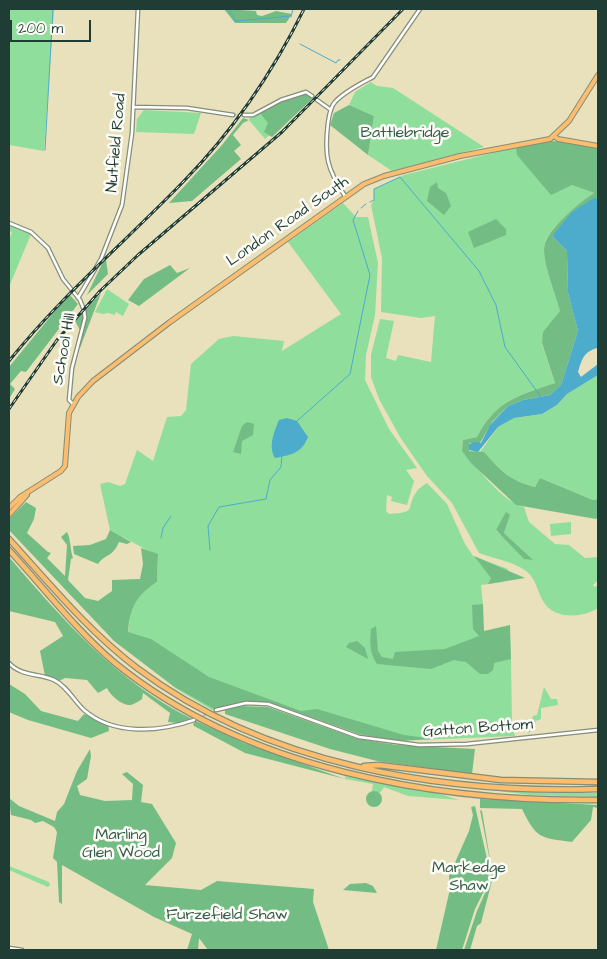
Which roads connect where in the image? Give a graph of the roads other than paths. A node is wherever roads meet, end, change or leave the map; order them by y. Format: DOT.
graph roads {
  1 [pos="138,9"];
  2 [pos="420,9"];
  3 [pos="598,75"];
  4 [pos="312,96"];
  5 [pos="317,100"];
  6 [pos="134,107"];
  7 [pos="331,110"];
  8 [pos="232,116"];
  9 [pos="244,116"];
  10 [pos="554,136"];
  11 [pos="598,146"];
  12 [pos="345,196"];
  13 [pos="9,223"];
  14 [pos="78,298"];
  15 [pos="73,404"];
  16 [pos="28,494"];
  17 [pos="9,508"];
  18 [pos="9,515"];
  19 [pos="9,540"];
  20 [pos="9,550"];
  21 [pos="9,663"];
  22 [pos="216,710"];
  23 [pos="194,720"];
  24 [pos="598,730"];
  25 [pos="357,766"];
  26 [pos="598,782"];
  27 [pos="598,789"];
  28 [pos="598,800"];
  29 [pos="9,947"];
  30 [pos="22,950"];
  1 -- 6 [label="street, Nutfield Road"];
  2 -- 7 [label="street"];
  3 -- 10 [label="main road"];
  4 -- 9 [label="street"];
  5 -- 7 [label="street"];
  6 -- 8 [label="street"];
  6 -- 14 [label="street, Nutfield Road"];
  7 -- 12 [label="street"];
  10 -- 11 [label="main road"];
  10 -- 12 [label="main road, London Road South"];
  12 -- 15 [label="main road, London Road South"];
  13 -- 14 [label="street"];
  14 -- 15 [label="street, School Hill"];
  15 -- 16 [label="main road"];
  16 -- 17 [label="main road"];
  16 -- 18 [label="main road"];
  19 -- 25 [label="highway"];
  20 -- 28 [label="highway"];
  21 -- 23 [label="street"];
  22 -- 24 [label="street, Gatton Bottom"];
  25 -- 26 [label="highway"];
  25 -- 27 [label="highway"];
  29 -- 30 [label="street"];
}
